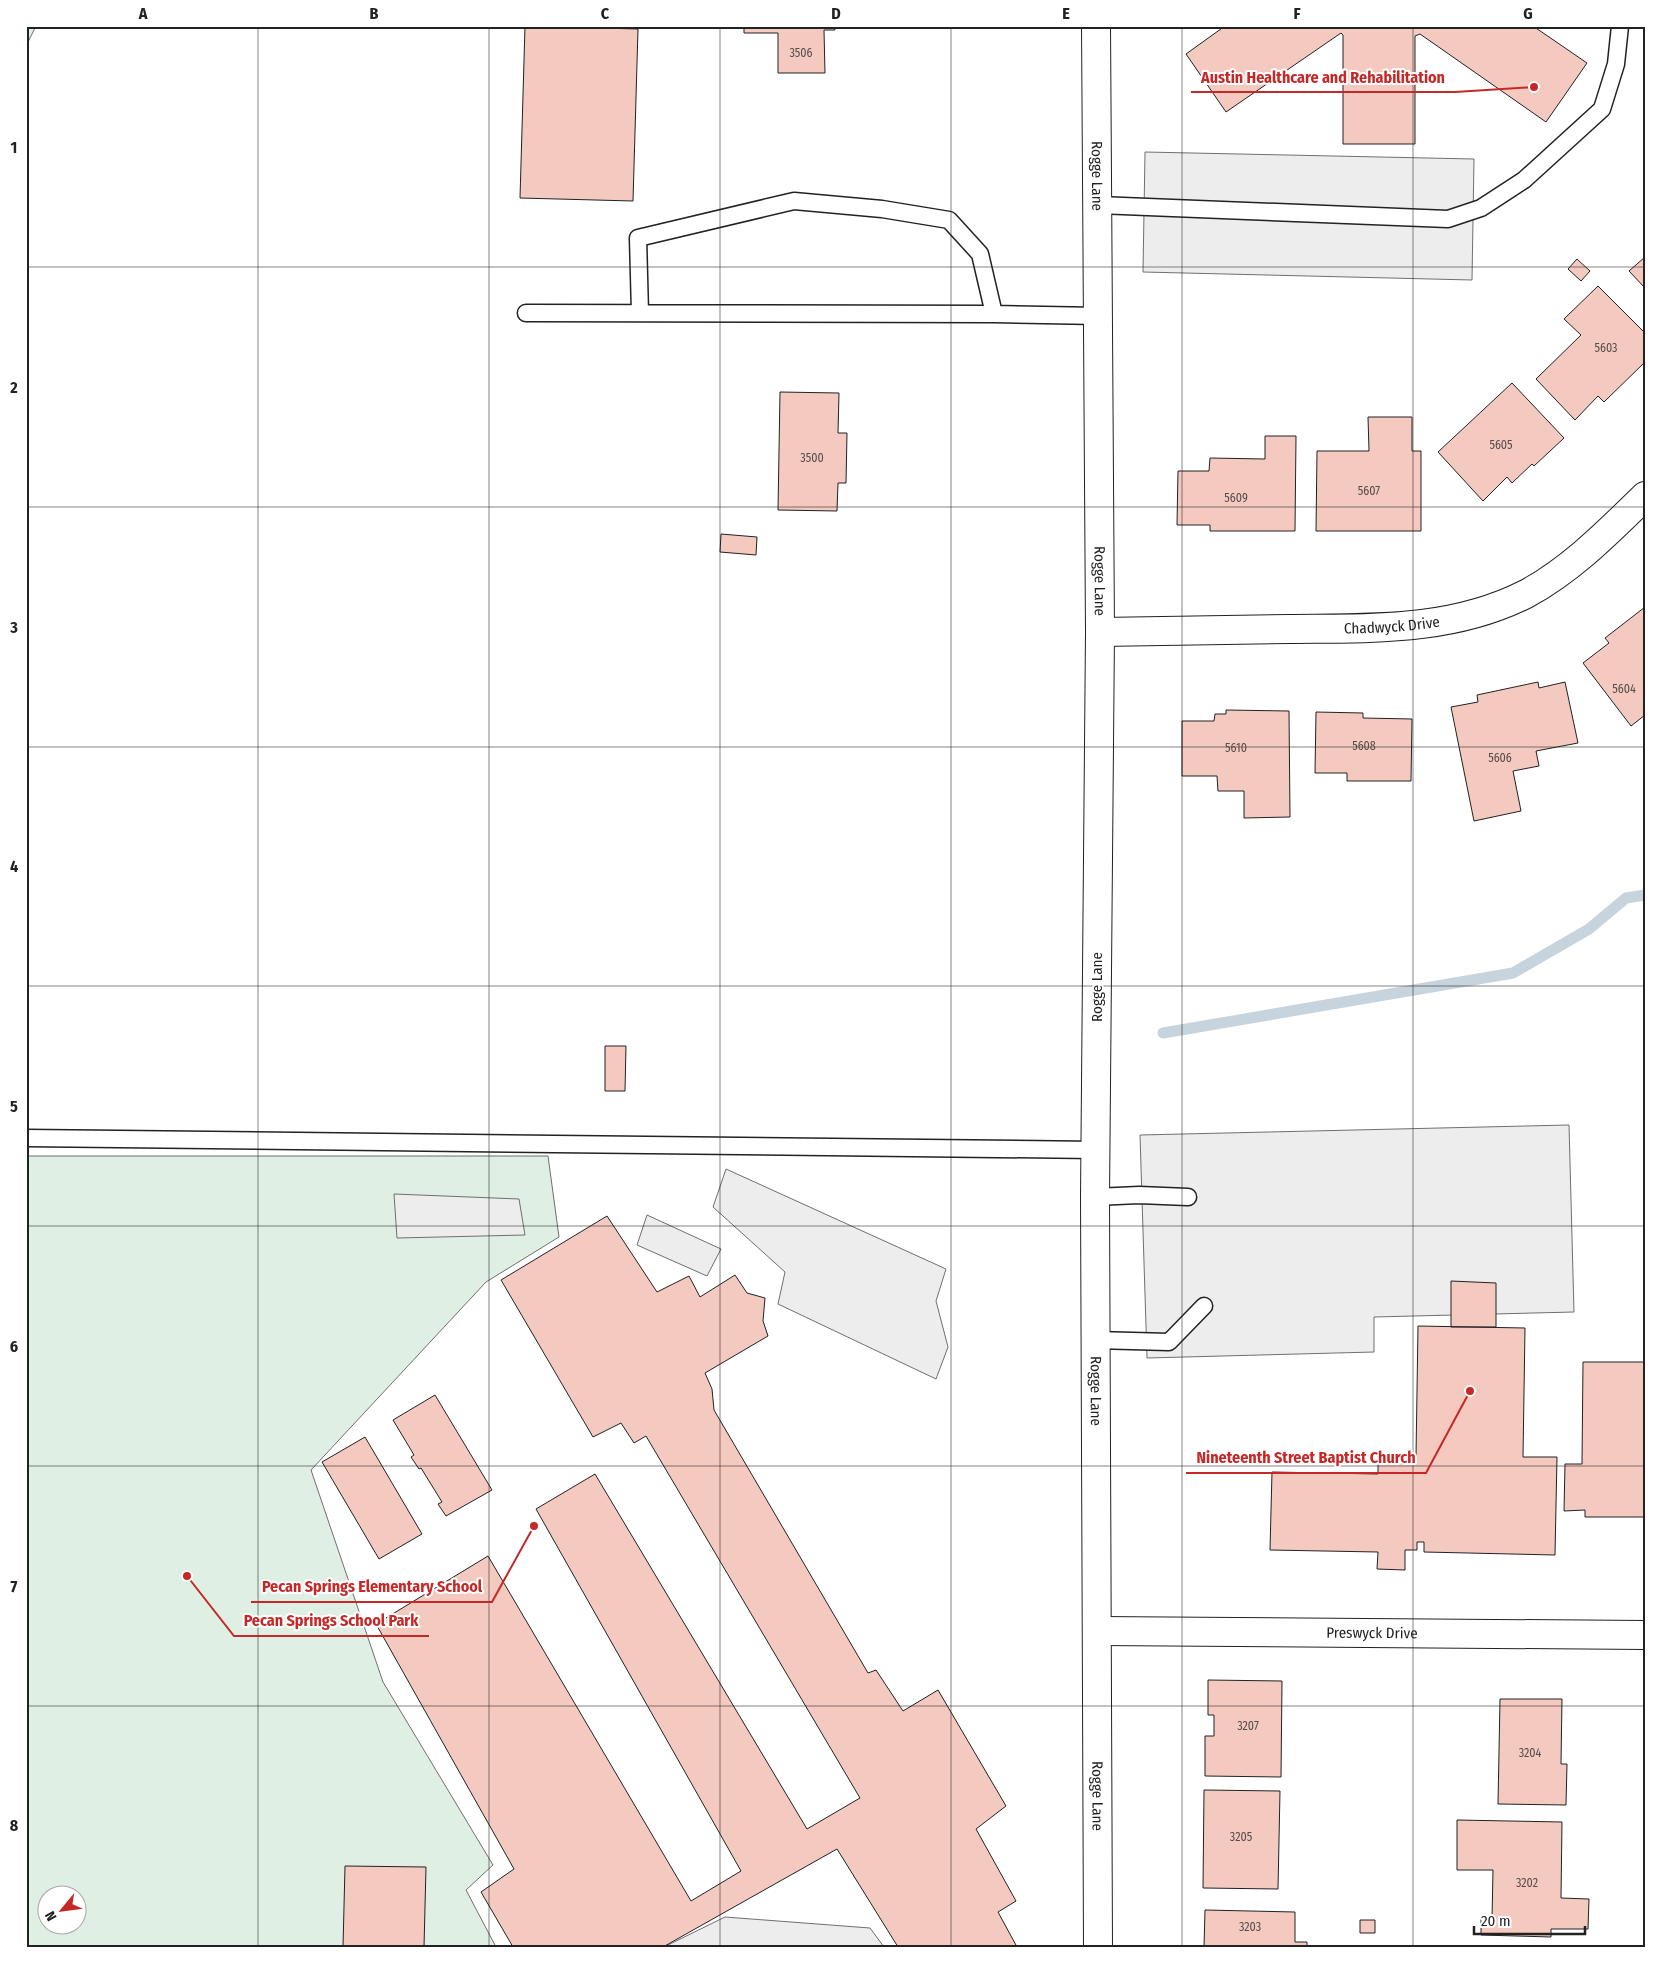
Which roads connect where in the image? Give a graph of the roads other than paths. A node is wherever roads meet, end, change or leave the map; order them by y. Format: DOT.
graph roads {
  1 [pos="1096,26"];
  2 [pos="1620,26"];
  3 [pos="1098,205"];
  4 [pos="526,312"];
  5 [pos="640,313"];
  6 [pos="994,314"];
  7 [pos="1099,316"];
  8 [pos="1645,496"];
  9 [pos="1100,632"];
  10 [pos="26,1138"];
  11 [pos="1096,1150"];
  12 [pos="1188,1196"];
  13 [pos="1095,1197"];
  14 [pos="1204,1306"];
  15 [pos="1095,1340"];
  16 [pos="1098,1631"];
  17 [pos="1645,1635"];
  18 [pos="1098,1947"];
  1 -- 3 [label="street, Rogge Lane"];
  2 -- 3 [label="lane"];
  3 -- 7 [label="street, Rogge Lane"];
  4 -- 5 [label="lane"];
  5 -- 6 [label="lane"];
  5 -- 6 [label="lane"];
  6 -- 7 [label="lane"];
  7 -- 9 [label="street, Rogge Lane"];
  8 -- 9 [label="street, Chadwyck Drive"];
  9 -- 11 [label="street, Rogge Lane"];
  10 -- 11 [label="lane"];
  11 -- 13 [label="street, Rogge Lane"];
  12 -- 13 [label="lane"];
  13 -- 15 [label="street, Rogge Lane"];
  14 -- 15 [label="lane"];
  15 -- 16 [label="street, Rogge Lane"];
  16 -- 17 [label="street, Preswyck Drive"];
  16 -- 18 [label="street, Rogge Lane"];
}
